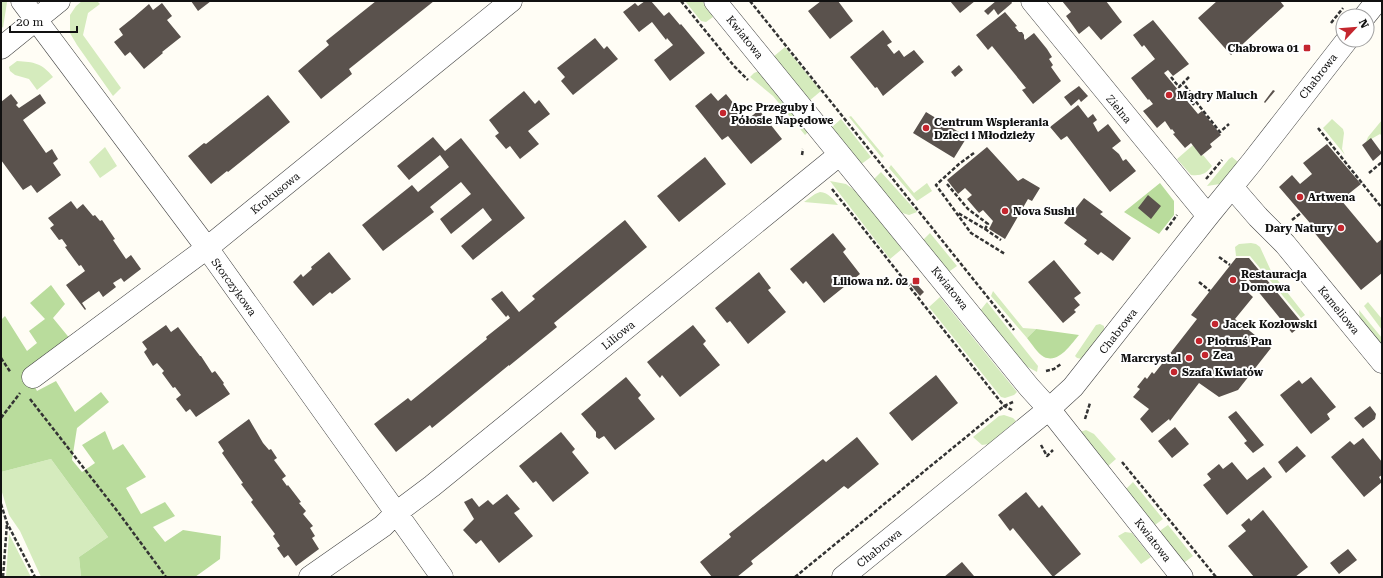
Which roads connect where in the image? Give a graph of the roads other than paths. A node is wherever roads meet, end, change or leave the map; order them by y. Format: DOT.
graph roads {
  1 [pos="22,1"];
  2 [pos="59,1"];
  3 [pos="511,1"];
  4 [pos="715,1"];
  5 [pos="1032,1"];
  6 [pos="36,20"];
  7 [pos="1,48"];
  8 [pos="1340,48"];
  9 [pos="839,154"];
  10 [pos="1232,187"];
  11 [pos="1208,216"];
  12 [pos="207,248"];
  13 [pos="1382,362"];
  14 [pos="28,388"];
  15 [pos="1049,409"];
  16 [pos="396,514"];
  17 [pos="310,577"];
  18 [pos="442,577"];
  19 [pos="843,577"];
  20 [pos="1182,577"];
  1 -- 6 [label="street, Storczykowa"];
  2 -- 6 [label="street"];
  3 -- 12 [label="street, Krokusowa"];
  4 -- 9 [label="street, Kwiatowa"];
  5 -- 11 [label="street, Zielna"];
  6 -- 7 [label="street"];
  6 -- 12 [label="street, Storczykowa"];
  8 -- 10 [label="street, Chabrowa"];
  9 -- 15 [label="street, Kwiatowa"];
  9 -- 16 [label="street, Liliowa"];
  10 -- 11 [label="street, Chabrowa"];
  10 -- 13 [label="street, Kameliowa"];
  11 -- 15 [label="street, Chabrowa"];
  12 -- 14 [label="street, Krokusowa"];
  12 -- 16 [label="street, Storczykowa"];
  15 -- 19 [label="street, Chabrowa"];
  15 -- 20 [label="street, Kwiatowa"];
  16 -- 17 [label="street, Liliowa"];
  16 -- 18 [label="street, Storczykowa"];
}
